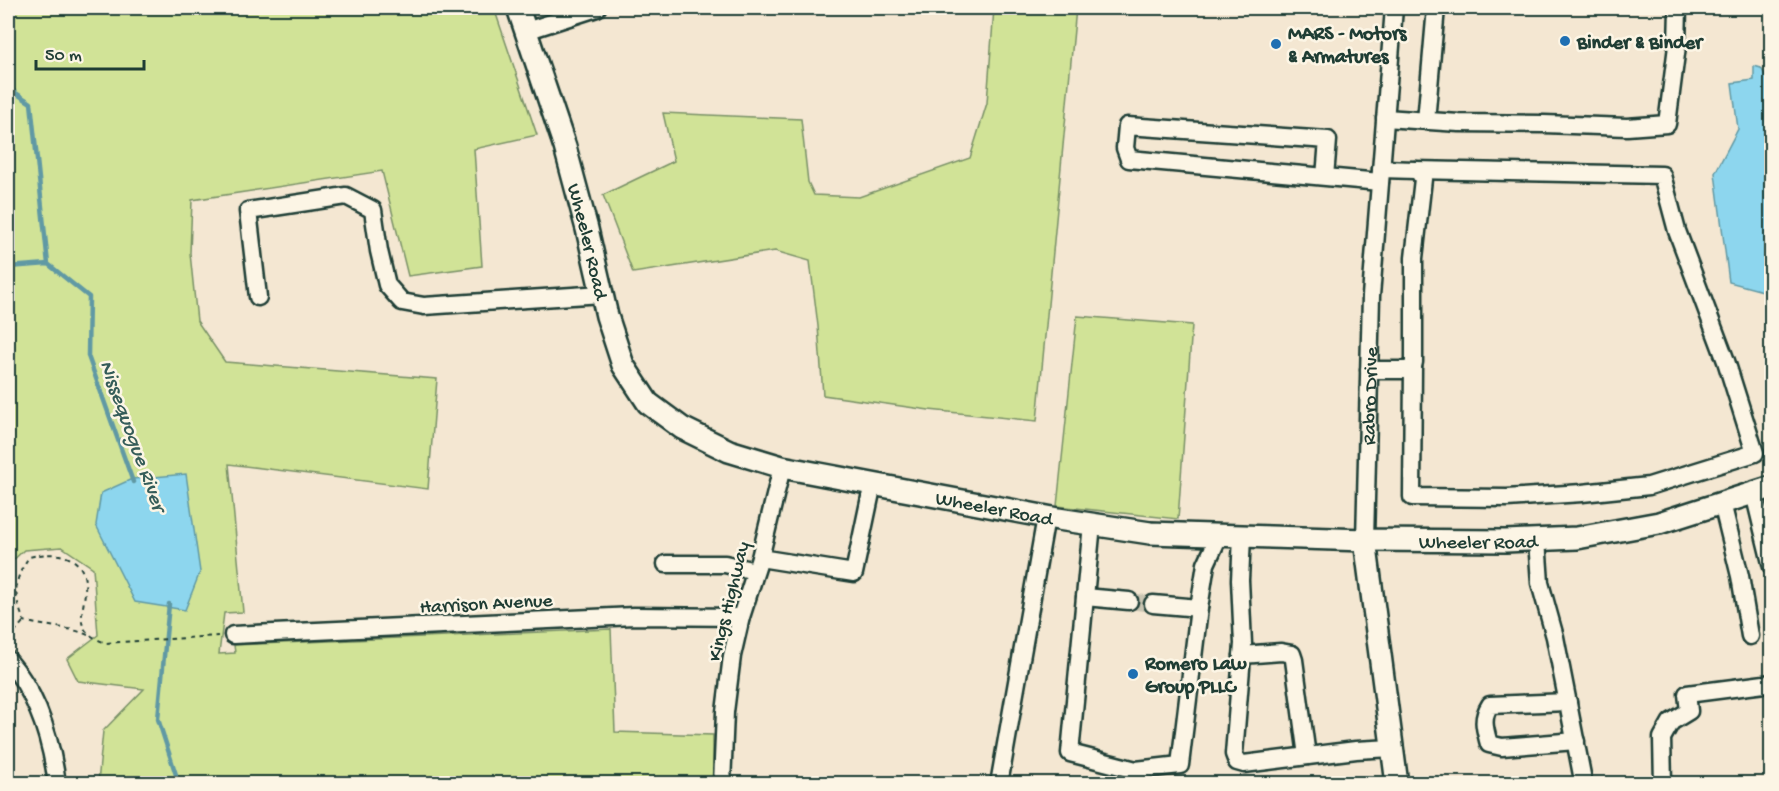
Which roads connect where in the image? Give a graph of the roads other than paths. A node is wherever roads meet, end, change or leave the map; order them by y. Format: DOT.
graph roads {
  1 [pos="518,8"];
  2 [pos="597,8"];
  3 [pos="1394,8"];
  4 [pos="1436,8"];
  5 [pos="1678,8"];
  6 [pos="526,31"];
  7 [pos="1385,118"];
  8 [pos="1426,121"];
  9 [pos="1415,170"];
  10 [pos="1381,175"];
  11 [pos="1325,177"];
  12 [pos="602,294"];
  13 [pos="258,297"];
  14 [pos="1413,366"];
  15 [pos="1369,370"];
  16 [pos="782,467"];
  17 [pos="873,483"];
  18 [pos="1763,490"];
  19 [pos="1722,503"];
  20 [pos="1046,517"];
  21 [pos="1092,524"];
  22 [pos="1219,536"];
  23 [pos="1242,537"];
  24 [pos="1365,540"];
  25 [pos="1537,540"];
  26 [pos="666,564"];
  27 [pos="757,564"];
  28 [pos="1772,567"];
  29 [pos="1085,597"];
  30 [pos="1130,601"];
  31 [pos="1153,604"];
  32 [pos="1198,608"];
  33 [pos="741,617"];
  34 [pos="232,635"];
  35 [pos="1750,636"];
  36 [pos="1242,655"];
  37 [pos="8,660"];
  38 [pos="1772,683"];
  39 [pos="1568,702"];
  40 [pos="1576,741"];
  41 [pos="1392,748"];
  42 [pos="1307,756"];
  43 [pos="57,783"];
  44 [pos="722,783"];
  45 [pos="999,783"];
  46 [pos="1397,783"];
  47 [pos="1582,783"];
  48 [pos="1663,783"];
  1 -- 6 [label="main road, Wheeler Road"];
  2 -- 6 [label="street"];
  3 -- 7 [label="street, Rabro Drive"];
  4 -- 8 [label="street"];
  5 -- 8 [label="street"];
  6 -- 12 [label="main road, Wheeler Road"];
  7 -- 8 [label="street"];
  7 -- 10 [label="street, Rabro Drive"];
  9 -- 10 [label="street"];
  9 -- 14 [label="street"];
  9 -- 14 [label="street"];
  10 -- 11 [label="street"];
  10 -- 15 [label="street, Rabro Drive"];
  11 -- 11 [label="street"];
  12 -- 13 [label="street"];
  12 -- 16 [label="main road, Wheeler Road"];
  14 -- 15 [label="street"];
  15 -- 24 [label="street, Rabro Drive"];
  16 -- 17 [label="main road, Wheeler Road"];
  16 -- 27 [label="street, Kings Highway"];
  17 -- 20 [label="main road, Wheeler Road"];
  17 -- 27 [label="street"];
  18 -- 19 [label="main road, Wheeler Road"];
  18 -- 28 [label="street"];
  19 -- 25 [label="main road, Wheeler Road"];
  19 -- 35 [label="street"];
  20 -- 21 [label="main road, Wheeler Road"];
  20 -- 45 [label="street"];
  21 -- 22 [label="main road, Wheeler Road"];
  21 -- 29 [label="street"];
  22 -- 23 [label="main road, Wheeler Road"];
  22 -- 32 [label="street"];
  23 -- 24 [label="main road, Wheeler Road"];
  23 -- 36 [label="street"];
  24 -- 25 [label="main road, Wheeler Road"];
  24 -- 41 [label="main road, Rabro Drive"];
  25 -- 39 [label="street"];
  26 -- 27 [label="street"];
  27 -- 33 [label="street, Kings Highway"];
  29 -- 30 [label="street"];
  29 -- 32 [label="street"];
  31 -- 32 [label="street"];
  33 -- 34 [label="street, Harrison Avenue"];
  33 -- 44 [label="street, Kings Highway"];
  36 -- 42 [label="street"];
  36 -- 42 [label="street"];
  37 -- 43 [label="street"];
  38 -- 48 [label="street"];
  39 -- 40 [label="street"];
  39 -- 40 [label="street"];
  40 -- 47 [label="street"];
  41 -- 42 [label="street"];
  41 -- 46 [label="main road, Rabro Drive"];
}
